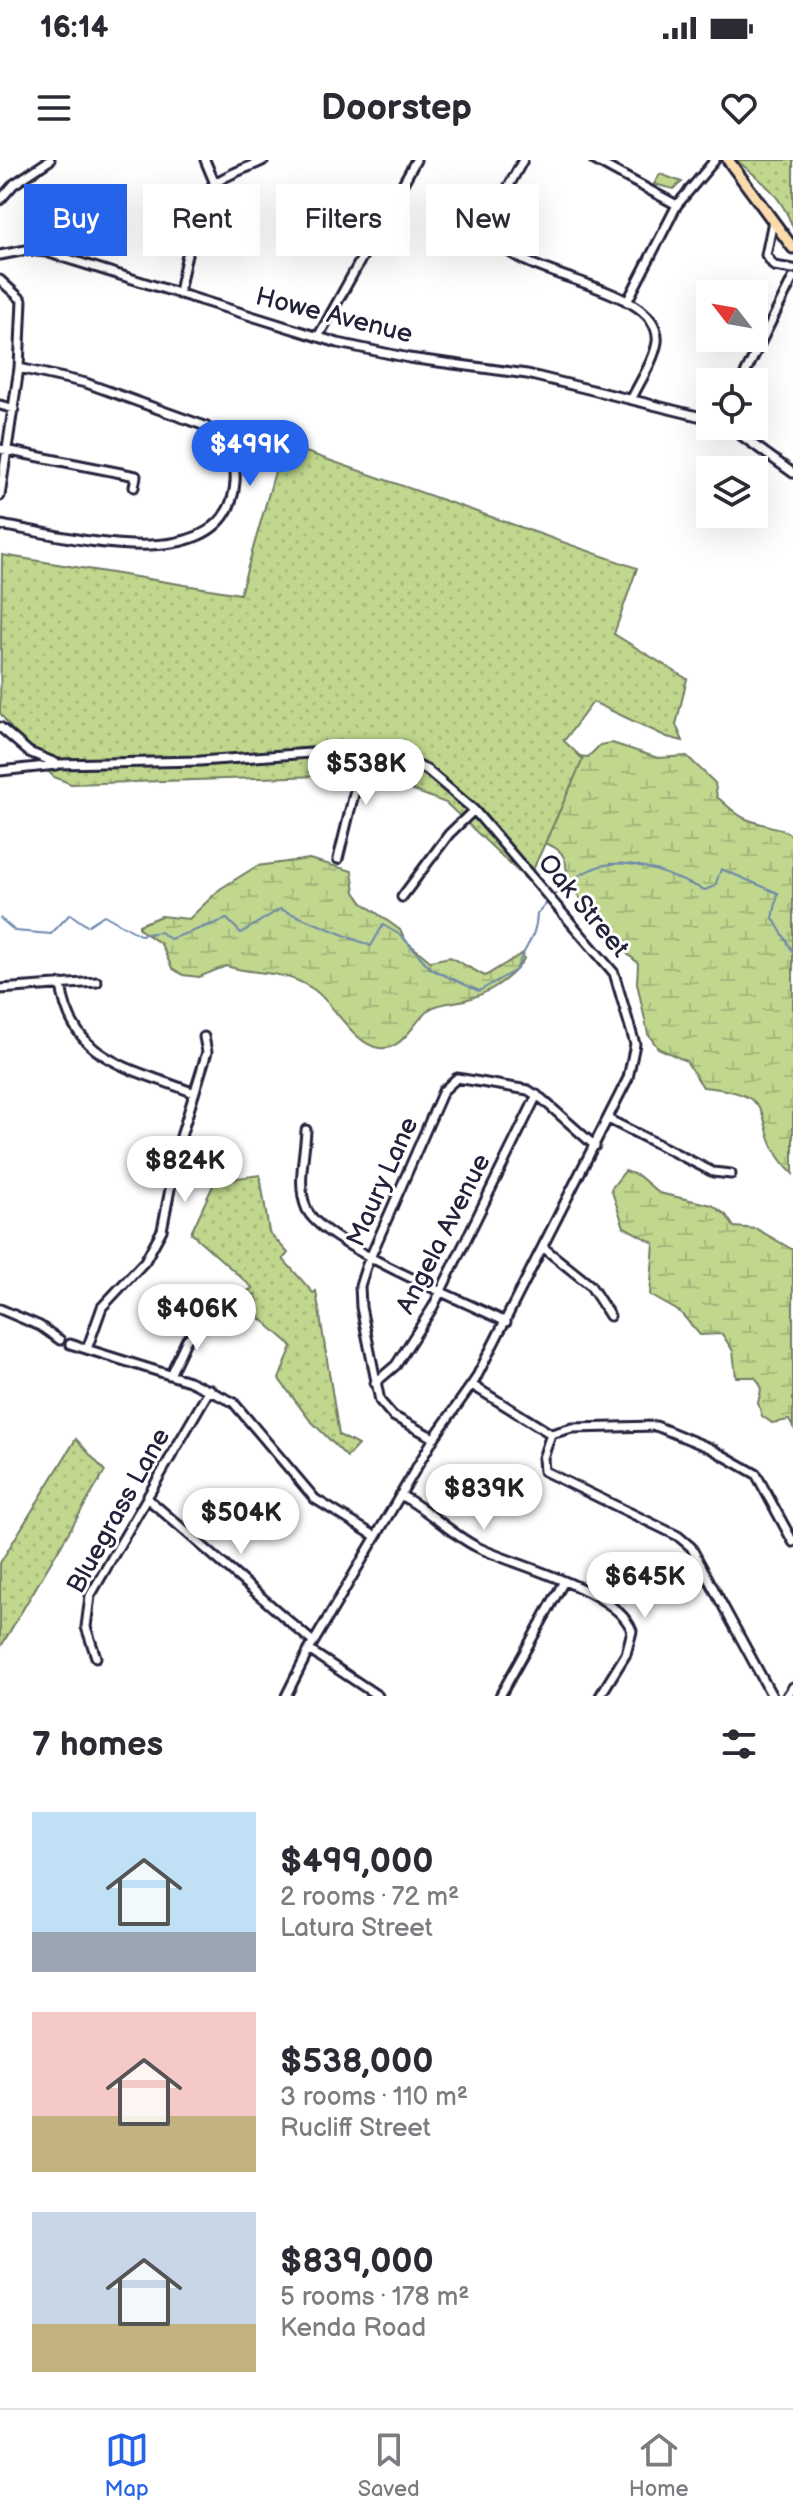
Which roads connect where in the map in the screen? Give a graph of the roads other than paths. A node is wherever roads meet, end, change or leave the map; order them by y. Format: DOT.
graph roads {
  1 [pos="50,160"];
  2 [pos="205,160"];
  3 [pos="264,160"];
  4 [pos="416,160"];
  5 [pos="523,160"];
  6 [pos="594,160"];
  7 [pos="715,160"];
  8 [pos="728,160"];
  9 [pos="215,184"];
  10 [pos="0,200"];
  11 [pos="677,205"];
  12 [pos="774,219"];
  13 [pos="793,248"];
  14 [pos="0,255"];
  15 [pos="186,256"];
  16 [pos="793,269"];
  17 [pos="793,278"];
  18 [pos="0,280"];
  19 [pos="179,294"];
  20 [pos="627,302"];
  21 [pos="318,337"];
  22 [pos="19,368"];
  23 [pos="748,368"];
  24 [pos="632,398"];
  25 [pos="0,405"];
  26 [pos="14,409"];
  27 [pos="696,415"];
  28 [pos="747,440"];
  29 [pos="4,450"];
  30 [pos="793,473"];
  31 [pos="134,487"];
  32 [pos="0,496"];
  33 [pos="0,525"];
  34 [pos="0,727"];
  35 [pos="365,749"];
  36 [pos="58,764"];
  37 [pos="0,771"];
  38 [pos="474,810"];
  39 [pos="338,859"];
  40 [pos="402,897"];
  41 [pos="97,982"];
  42 [pos="61,984"];
  43 [pos="0,989"];
  44 [pos="204,1037"];
  45 [pos="194,1093"];
  46 [pos="537,1095"];
  47 [pos="608,1119"];
  48 [pos="306,1130"];
  49 [pos="595,1146"];
  50 [pos="731,1174"];
  51 [pos="544,1248"];
  52 [pos="371,1256"];
  53 [pos="442,1290"];
  54 [pos="0,1309"];
  55 [pos="610,1316"];
  56 [pos="210,1318"];
  57 [pos="506,1322"];
  58 [pos="60,1340"];
  59 [pos="70,1344"];
  60 [pos="87,1349"];
  61 [pos="170,1375"];
  62 [pos="375,1383"];
  63 [pos="472,1385"];
  64 [pos="210,1389"];
  65 [pos="551,1434"];
  66 [pos="434,1438"];
  67 [pos="400,1495"];
  68 [pos="147,1498"];
  69 [pos="375,1536"];
  70 [pos="793,1542"];
  71 [pos="563,1583"];
  72 [pos="311,1646"];
  73 [pos="96,1657"];
  74 [pos="793,1687"];
  75 [pos="286,1696"];
  76 [pos="378,1696"];
  77 [pos="500,1696"];
  78 [pos="600,1696"];
  79 [pos="772,1696"];
  80 [pos="787,1696"];
  1 -- 10 [label="street"];
  2 -- 9 [label="street"];
  3 -- 9 [label="street"];
  4 -- 21 [label="street"];
  5 -- 20 [label="street"];
  6 -- 11 [label="street"];
  7 -- 11 [label="street"];
  8 -- 12 [label="main road"];
  11 -- 20 [label="street"];
  12 -- 13 [label="main road"];
  12 -- 16 [label="street"];
  14 -- 19 [label="street, Howe Avenue"];
  15 -- 19 [label="street"];
  17 -- 23 [label="street"];
  18 -- 22 [label="street"];
  19 -- 21 [label="street, Howe Avenue"];
  20 -- 24 [label="street"];
  21 -- 24 [label="street, Howe Avenue"];
  22 -- 26 [label="street"];
  22 -- 33 [label="street"];
  24 -- 27 [label="street, Howe Avenue"];
  25 -- 26 [label="street"];
  26 -- 29 [label="street"];
  28 -- 30 [label="street"];
  29 -- 31 [label="street"];
  29 -- 32 [label="street"];
  34 -- 36 [label="street, Oak Street"];
  35 -- 36 [label="street, Oak Street"];
  35 -- 38 [label="street, Oak Street"];
  35 -- 39 [label="street"];
  36 -- 37 [label="street"];
  38 -- 40 [label="street"];
  38 -- 47 [label="street, Oak Street"];
  41 -- 42 [label="street"];
  42 -- 43 [label="street"];
  42 -- 45 [label="street"];
  44 -- 45 [label="street"];
  45 -- 60 [label="street"];
  46 -- 49 [label="street, Maury Lane"];
  46 -- 52 [label="street, Maury Lane"];
  46 -- 53 [label="street, Angela Avenue"];
  47 -- 49 [label="street, Oak Street"];
  47 -- 50 [label="street"];
  48 -- 52 [label="street"];
  49 -- 51 [label="street, Oak Street"];
  51 -- 55 [label="street"];
  51 -- 57 [label="street, Oak Street"];
  52 -- 53 [label="street"];
  52 -- 62 [label="street, Maury Lane"];
  53 -- 57 [label="street"];
  53 -- 62 [label="street, Angela Avenue"];
  54 -- 58 [label="street"];
  56 -- 61 [label="street"];
  57 -- 63 [label="street, Oak Street"];
  59 -- 60 [label="street"];
  60 -- 61 [label="street"];
  61 -- 64 [label="street"];
  62 -- 66 [label="street, Maury Lane"];
  63 -- 65 [label="street"];
  63 -- 66 [label="street, Oak Street"];
  64 -- 68 [label="street, Bluegrass Lane"];
  64 -- 69 [label="street"];
  65 -- 70 [label="street"];
  65 -- 79 [label="street"];
  66 -- 67 [label="street, Oak Street"];
  67 -- 69 [label="street, Oak Street"];
  67 -- 71 [label="street"];
  68 -- 72 [label="street"];
  68 -- 73 [label="street, Bluegrass Lane"];
  69 -- 72 [label="street, Oak Street"];
  71 -- 77 [label="street"];
  71 -- 78 [label="street"];
  72 -- 75 [label="street, Oak Street"];
  72 -- 76 [label="street"];
  74 -- 80 [label="street"];
}
